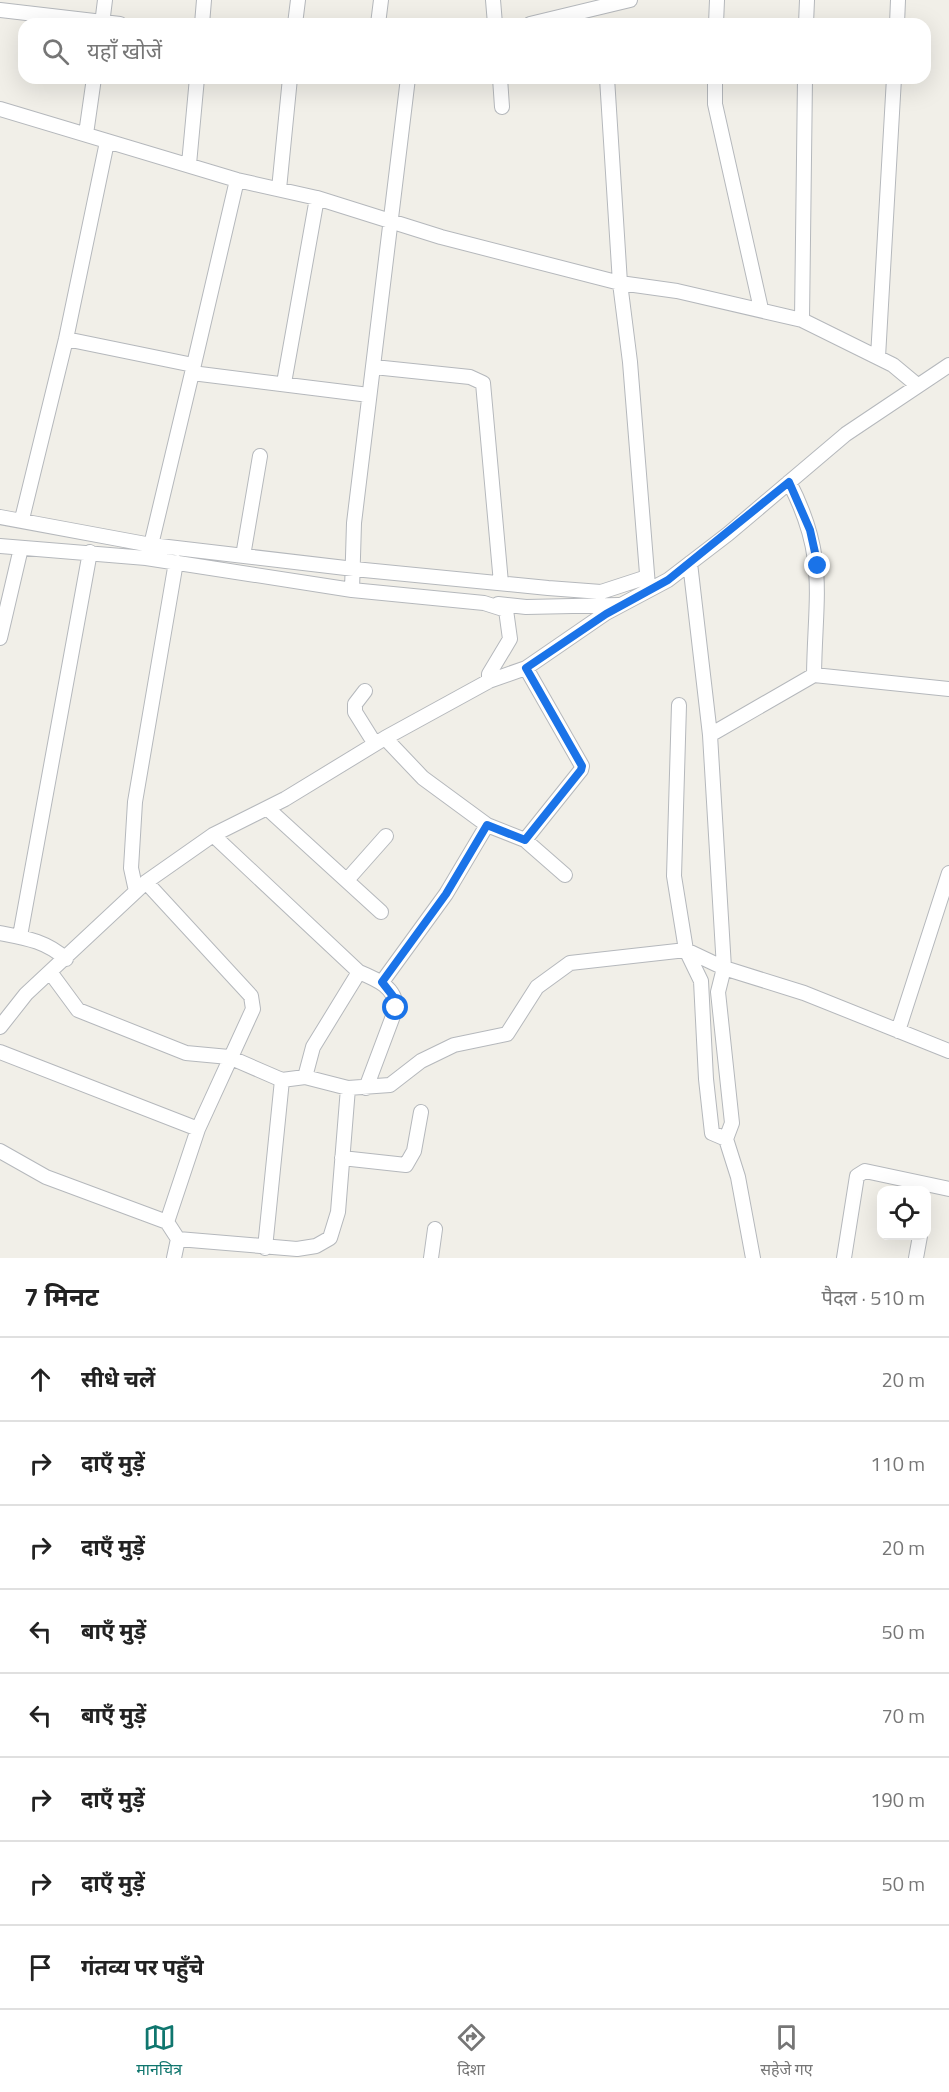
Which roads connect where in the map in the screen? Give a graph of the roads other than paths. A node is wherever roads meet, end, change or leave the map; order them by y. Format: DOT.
graph roads {
  1 [pos="105,0"];
  2 [pos="204,0"];
  3 [pos="298,0"];
  4 [pos="381,0"];
  5 [pos="493,0"];
  6 [pos="630,0"];
  7 [pos="717,0"];
  8 [pos="807,0"];
  9 [pos="898,0"];
  10 [pos="600,4"];
  11 [pos="4,7"];
  12 [pos="72,18"];
  13 [pos="103,18"];
  14 [pos="202,18"];
  15 [pos="296,18"];
  16 [pos="379,18"];
  17 [pos="494,18"];
  18 [pos="552,18"];
  19 [pos="716,18"];
  20 [pos="806,18"];
  21 [pos="897,18"];
  22 [pos="93,84"];
  23 [pos="196,84"];
  24 [pos="289,84"];
  25 [pos="407,84"];
  26 [pos="500,84"];
  27 [pos="607,84"];
  28 [pos="715,84"];
  29 [pos="805,84"];
  30 [pos="894,84"];
  31 [pos="502,107"];
  32 [pos="0,109"];
  33 [pos="86,134"];
  34 [pos="107,142"];
  35 [pos="189,164"];
  36 [pos="237,180"];
  37 [pos="279,189"];
  38 [pos="317,198"];
  39 [pos="390,222"];
  40 [pos="620,283"];
  41 [pos="761,309"];
  42 [pos="802,320"];
  43 [pos="66,339"];
  44 [pos="878,357"];
  45 [pos="949,365"];
  46 [pos="374,367"];
  47 [pos="193,369"];
  48 [pos="284,383"];
  49 [pos="917,385"];
  50 [pos="369,395"];
  51 [pos="260,456"];
  52 [pos="789,482"];
  53 [pos="0,517"];
  54 [pos="22,519"];
  55 [pos="151,545"];
  56 [pos="0,546"];
  57 [pos="21,548"];
  58 [pos="90,552"];
  59 [pos="243,556"];
  60 [pos="176,562"];
  61 [pos="690,563"];
  62 [pos="354,569"];
  63 [pos="501,583"];
  64 [pos="648,584"];
  65 [pos="352,590"];
  66 [pos="484,603"];
  67 [pos="622,605"];
  68 [pos="0,638"];
  69 [pos="526,668"];
  70 [pos="814,675"];
  71 [pos="489,681"];
  72 [pos="949,689"];
  73 [pos="365,691"];
  74 [pos="679,705"];
  75 [pos="710,735"];
  76 [pos="380,741"];
  77 [pos="267,808"];
  78 [pos="487,825"];
  79 [pos="213,835"];
  80 [pos="386,836"];
  81 [pos="525,840"];
  82 [pos="949,873"];
  83 [pos="565,875"];
  84 [pos="347,880"];
  85 [pos="141,886"];
  86 [pos="381,912"];
  87 [pos="0,933"];
  88 [pos="20,936"];
  89 [pos="687,950"];
  90 [pos="66,959"];
  91 [pos="724,968"];
  92 [pos="50,972"];
  93 [pos="359,972"];
  94 [pos="382,982"];
  95 [pos="0,1027"];
  96 [pos="898,1030"];
  97 [pos="949,1051"];
  98 [pos="0,1052"];
  99 [pos="229,1057"];
  100 [pos="305,1077"];
  101 [pos="282,1080"];
  102 [pos="348,1088"];
  103 [pos="366,1088"];
  104 [pos="420,1112"];
  105 [pos="198,1129"];
  106 [pos="726,1139"];
  107 [pos="0,1150"];
  108 [pos="342,1158"];
  109 [pos="912,1186"];
  110 [pos="949,1189"];
  111 [pos="931,1191"];
  112 [pos="167,1222"];
  113 [pos="435,1229"];
  114 [pos="178,1239"];
  115 [pos="919,1240"];
  116 [pos="265,1248"];
  117 [pos="174,1258"];
  118 [pos="432,1258"];
  119 [pos="753,1258"];
  120 [pos="844,1258"];
  121 [pos="916,1258"];
  1 -- 13 [label="street"];
  2 -- 14 [label="street"];
  3 -- 15 [label="street"];
  4 -- 16 [label="street"];
  5 -- 17 [label="street"];
  6 -- 10 [label="street"];
  7 -- 19 [label="street"];
  8 -- 20 [label="street"];
  9 -- 21 [label="street"];
  10 -- 18 [label="street"];
  11 -- 12 [label="street"];
  22 -- 33 [label="street"];
  23 -- 35 [label="street"];
  24 -- 37 [label="street"];
  25 -- 39 [label="street"];
  26 -- 31 [label="street"];
  27 -- 40 [label="street"];
  28 -- 41 [label="street"];
  29 -- 42 [label="street"];
  30 -- 44 [label="street"];
  32 -- 33 [label="street"];
  33 -- 34 [label="street"];
  34 -- 35 [label="street"];
  34 -- 43 [label="street"];
  35 -- 36 [label="street"];
  36 -- 37 [label="street"];
  36 -- 47 [label="street"];
  37 -- 38 [label="street"];
  38 -- 39 [label="street"];
  38 -- 48 [label="street"];
  39 -- 40 [label="street"];
  39 -- 46 [label="street"];
  40 -- 41 [label="street"];
  40 -- 64 [label="street"];
  41 -- 42 [label="street"];
  42 -- 44 [label="street"];
  43 -- 47 [label="street"];
  43 -- 54 [label="street"];
  44 -- 49 [label="street"];
  45 -- 49 [label="street"];
  46 -- 50 [label="street"];
  46 -- 63 [label="street"];
  47 -- 48 [label="street"];
  47 -- 55 [label="street"];
  48 -- 50 [label="street"];
  49 -- 52 [label="street"];
  50 -- 62 [label="street"];
  51 -- 59 [label="street"];
  52 -- 61 [label="street"];
  52 -- 70 [label="street"];
  53 -- 54 [label="street"];
  54 -- 55 [label="street"];
  55 -- 59 [label="street"];
  56 -- 57 [label="street"];
  57 -- 58 [label="street"];
  57 -- 68 [label="street"];
  58 -- 60 [label="street"];
  58 -- 88 [label="street"];
  59 -- 62 [label="street"];
  60 -- 65 [label="street"];
  60 -- 85 [label="street"];
  61 -- 64 [label="street"];
  61 -- 75 [label="street"];
  62 -- 63 [label="street"];
  62 -- 65 [label="street"];
  63 -- 64 [label="street"];
  64 -- 67 [label="street"];
  65 -- 66 [label="street"];
  66 -- 67 [label="street"];
  66 -- 71 [label="street"];
  67 -- 69 [label="street"];
  69 -- 71 [label="street"];
  69 -- 81 [label="street"];
  70 -- 72 [label="street"];
  70 -- 75 [label="street"];
  71 -- 76 [label="street"];
  73 -- 76 [label="street"];
  74 -- 89 [label="street"];
  75 -- 91 [label="street"];
  76 -- 77 [label="street"];
  76 -- 78 [label="street"];
  77 -- 79 [label="street"];
  77 -- 84 [label="street"];
  78 -- 81 [label="street"];
  78 -- 94 [label="street"];
  79 -- 85 [label="street"];
  79 -- 93 [label="street"];
  80 -- 84 [label="street"];
  81 -- 83 [label="street"];
  82 -- 96 [label="street"];
  84 -- 86 [label="street"];
  85 -- 90 [label="street"];
  85 -- 99 [label="street"];
  87 -- 88 [label="street"];
  88 -- 90 [label="street"];
  89 -- 91 [label="street"];
  89 -- 103 [label="street"];
  89 -- 106 [label="street"];
  90 -- 92 [label="street"];
  91 -- 96 [label="street"];
  91 -- 106 [label="street"];
  92 -- 95 [label="street"];
  92 -- 99 [label="street"];
  93 -- 94 [label="street"];
  93 -- 100 [label="street"];
  94 -- 103 [label="street"];
  96 -- 97 [label="street"];
  98 -- 105 [label="street"];
  99 -- 101 [label="street"];
  99 -- 105 [label="street"];
  100 -- 101 [label="street"];
  100 -- 102 [label="street"];
  101 -- 116 [label="street"];
  102 -- 103 [label="street"];
  102 -- 108 [label="street"];
  104 -- 108 [label="street"];
  105 -- 112 [label="street"];
  106 -- 119 [label="street"];
  107 -- 112 [label="street"];
  108 -- 116 [label="street"];
  109 -- 120 [label="street"];
  110 -- 111 [label="street"];
  112 -- 114 [label="street"];
  113 -- 118 [label="street"];
  114 -- 116 [label="street"];
  114 -- 117 [label="street"];
  115 -- 121 [label="street"];
}
